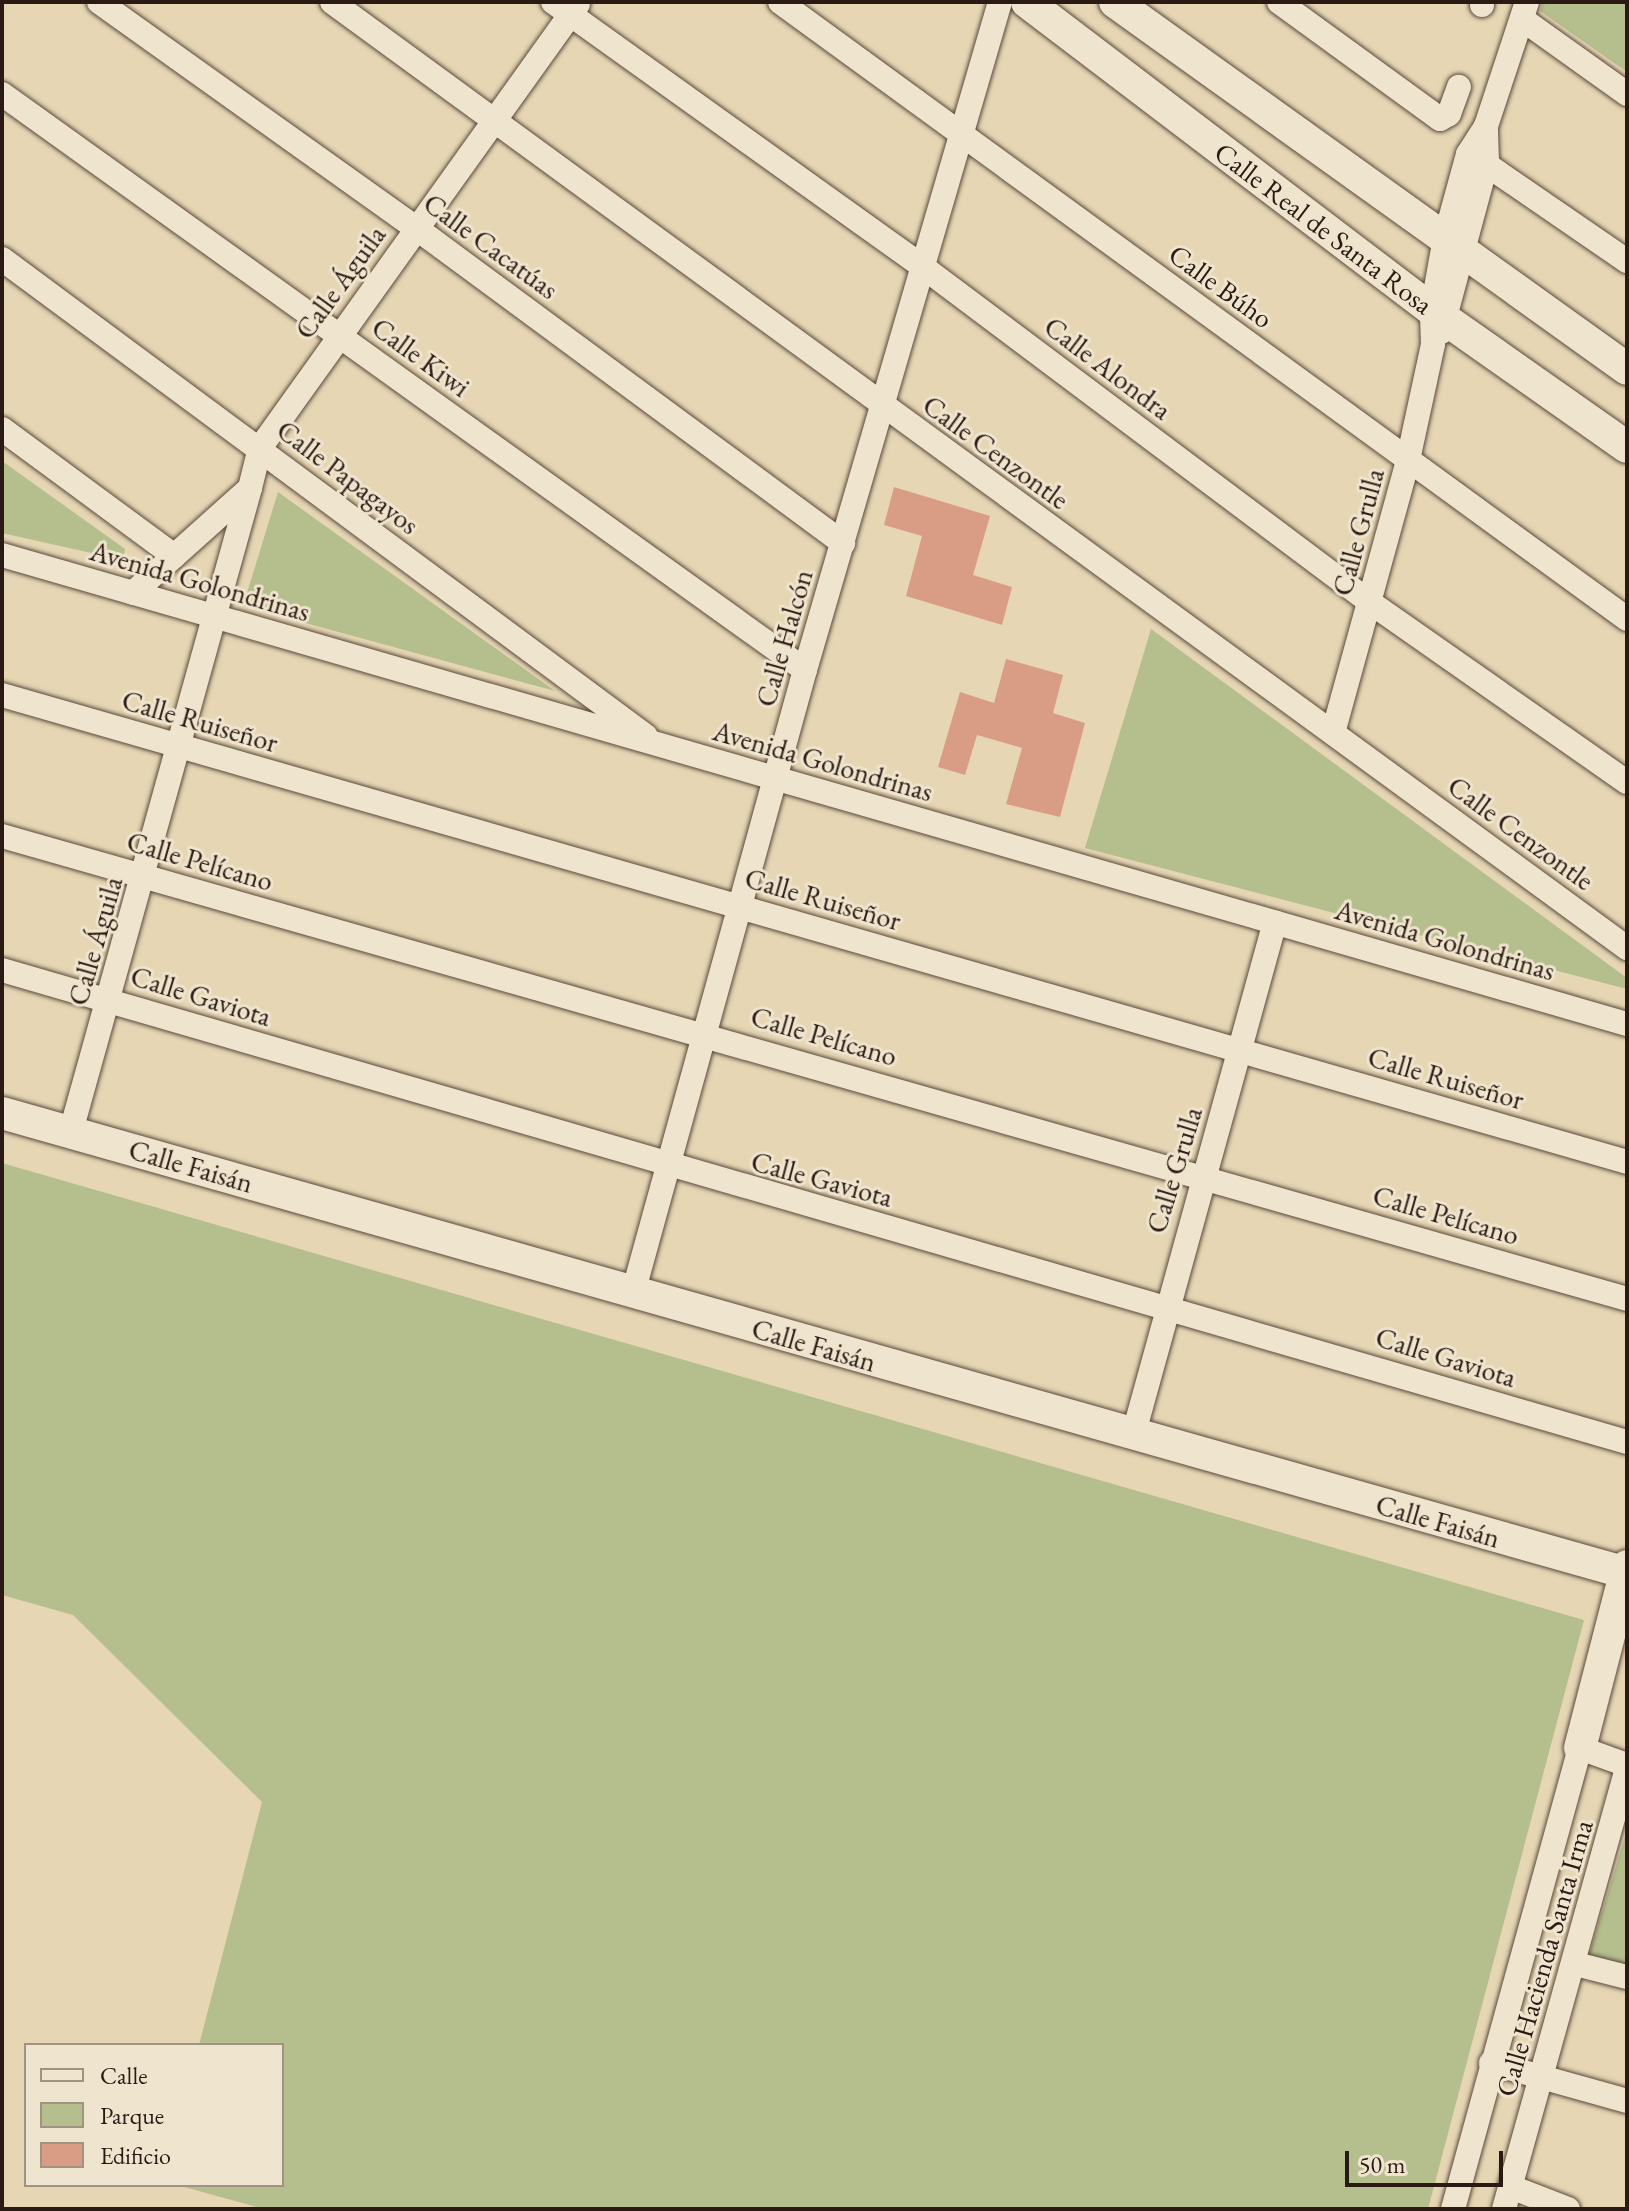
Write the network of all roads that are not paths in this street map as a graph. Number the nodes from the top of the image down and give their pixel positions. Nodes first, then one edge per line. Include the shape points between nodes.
1 (99, 2) edge
2 (332, 2) edge
3 (780, 2) edge
4 (1000, 2) edge
5 (1027, 2) edge
6 (1115, 2) edge
7 (1279, 2) edge
8 (568, 6) edge
9 (1525, 11) edge
10 (1459, 87) dead end
11 (2, 94) edge
12 (1627, 94) edge
13 (495, 122) junction
14 (961, 133) junction
15 (1478, 157) junction
16 (416, 228) junction
17 (1454, 245) junction
18 (2, 259) edge
19 (1627, 261) edge
20 (923, 267) junction
21 (1438, 325) junction
22 (339, 335) junction
23 (1627, 369) edge
24 (883, 407) junction
25 (2, 429) edge
26 (1627, 447) edge
27 (260, 448) junction
28 (1408, 460) junction
29 (250, 488) junction
30 (843, 543) junction
31 (2, 555) edge
32 (174, 556) junction
33 (133, 593) junction
34 (1371, 603) junction
35 (217, 617) junction
36 (1627, 619) edge
37 (805, 670) junction
38 (2, 695) edge
39 (1333, 733) junction
40 (658, 744) junction
41 (180, 746) junction
42 (775, 778) junction
43 (1627, 782) edge
44 (2, 836) edge
45 (145, 877) junction
46 (742, 907) junction
47 (1275, 922) junction
48 (1627, 948) edge
49 (2, 970) edge
50 (110, 1000) junction
51 (1627, 1024) edge
52 (702, 1032) junction
53 (1242, 1049) junction
54 (2, 1113) edge
55 (71, 1131) junction
56 (1627, 1162) edge
57 (665, 1166) junction
58 (1203, 1176) junction
59 (633, 1293) junction
60 (1627, 1299) edge
61 (1165, 1305) junction
62 (1133, 1436) junction
63 (1627, 1442) edge
64 (1626, 1571) edge
65 (1580, 1748) junction
66 (1627, 1767) edge
67 (1576, 1964) junction
68 (1627, 1977) edge
69 (1491, 2063) junction
70 (1542, 2078) junction
71 (1627, 2101) edge
72 (1508, 2198) edge
73 (1453, 2209) edge
74 (1568, 2209) edge

1 - 16 street, Calle Cacatúas
2 - 13 street, Calle Cenzontle
3 - 14 street, Calle Búho
4 - 14 street, Calle Halcón
5 - 21 street, Calle Real de Santa Rosa
6 - 17 street
7 - 10 street via 1440,119 1449,114
8 - 13 street, Calle Águila
8 - 20 street, Calle Alondra
9 - 12 street
9 - 15 street, Calle Grulla
11 - 22 street, Calle Kiwi
13 - 16 street, Calle Águila
13 - 24 street, Calle Cenzontle
14 - 20 street, Calle Halcón
14 - 28 street, Calle Búho
15 - 17 street, Calle Grulla
15 - 19 street
16 - 22 street, Calle Águila
16 - 30 street, Calle Cacatúas
17 - 21 street, Calle Grulla
17 - 23 street
18 - 27 street, Calle Papagayos
20 - 24 street, Calle Halcón
20 - 34 street, Calle Alondra
21 - 26 street, Calle Real de Santa Rosa
21 - 28 street, Calle Grulla
22 - 27 street, Calle Águila
22 - 37 street, Calle Kiwi
24 - 30 street, Calle Halcón
24 - 39 street, Calle Cenzontle
25 - 32 street
27 - 29 street, Calle Águila
27 - 40 street, Calle Papagayos
28 - 34 street, Calle Grulla
28 - 36 street, Calle Búho
29 - 32 street
29 - 35 street, Calle Águila
30 - 37 street, Calle Halcón
31 - 33 street, Avenida Golondrinas
32 - 33 street
33 - 35 street, Avenida Golondrinas
34 - 39 street, Calle Grulla
34 - 43 street, Calle Alondra
35 - 40 street, Avenida Golondrinas
35 - 41 street, Calle Águila
37 - 42 street, Calle Halcón
38 - 41 street, Calle Ruiseñor
39 - 48 street, Calle Cenzontle
40 - 42 street, Avenida Golondrinas
41 - 45 street, Calle Águila
41 - 46 street, Calle Ruiseñor
42 - 46 street, Calle Halcón
42 - 47 street, Avenida Golondrinas
44 - 45 street, Calle Pelícano
45 - 50 street, Calle Águila
45 - 52 street, Calle Pelícano
46 - 52 street, Calle Halcón
46 - 53 street, Calle Ruiseñor
47 - 51 street, Avenida Golondrinas
47 - 53 street, Calle Grulla
49 - 50 street, Calle Gaviota
50 - 55 street, Calle Águila
50 - 57 street, Calle Gaviota
52 - 57 street, Calle Halcón
52 - 58 street, Calle Pelícano
53 - 56 street, Calle Ruiseñor
53 - 58 street, Calle Grulla
54 - 55 street, Calle Faisán
55 - 59 street, Calle Faisán
57 - 59 street, Calle Halcón
57 - 61 street, Calle Gaviota
58 - 60 street, Calle Pelícano
58 - 61 street, Calle Grulla
59 - 62 street, Calle Faisán
61 - 62 street, Calle Grulla
61 - 63 street, Calle Gaviota
62 - 64 street, Calle Faisán
64 - 65 street
65 - 66 street
65 - 69 street
66 - 67 street, Calle Hacienda Santa Irma
67 - 68 street
67 - 70 street, Calle Hacienda Santa Irma
69 - 70 street
69 - 73 street
70 - 71 street
70 - 72 street, Calle Hacienda Santa Irma
72 - 74 street

